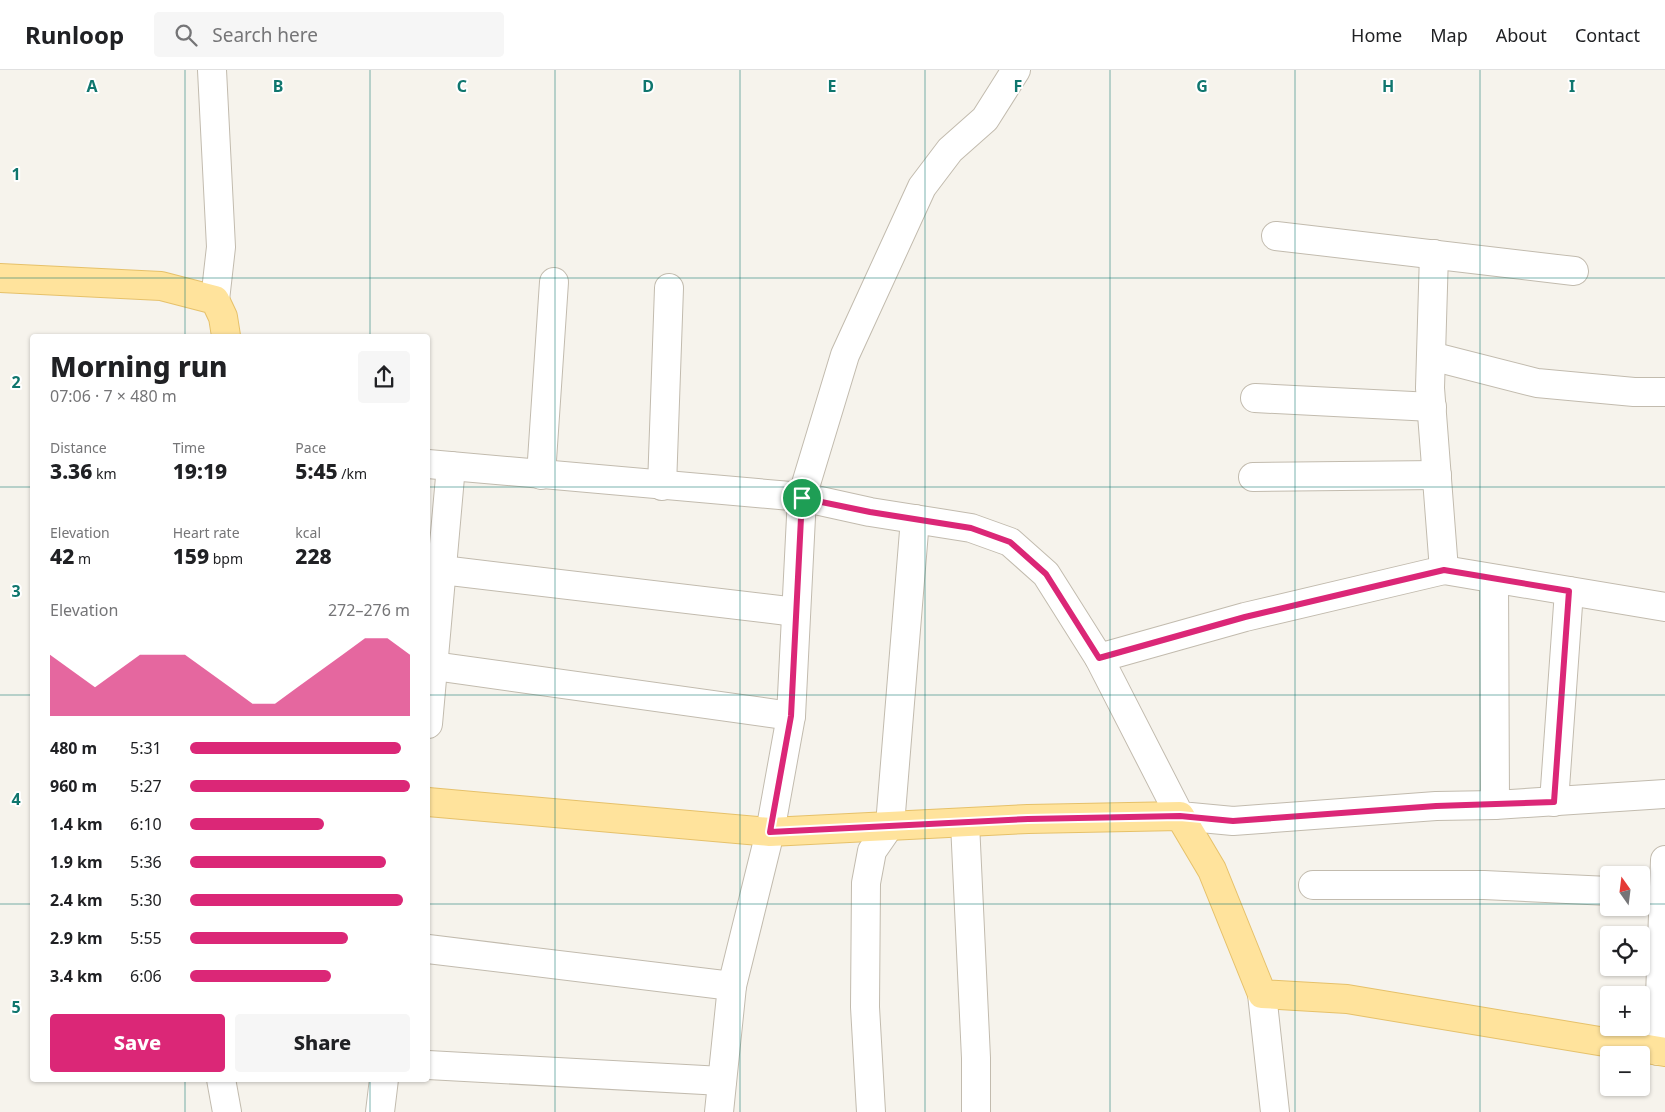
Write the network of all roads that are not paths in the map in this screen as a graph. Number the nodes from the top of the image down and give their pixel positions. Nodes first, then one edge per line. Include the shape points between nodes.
1 (212, 70) edge
2 (1016, 70) edge
3 (1276, 236) dead end
4 (1434, 254) junction
5 (1574, 270) dead end
6 (0, 278) edge
7 (554, 282) dead end
8 (669, 288) dead end
9 (214, 300) junction
10 (226, 334) edge
11 (1432, 356) junction
12 (1665, 392) edge
13 (1255, 398) dead end
14 (1432, 407) junction
15 (439, 465) edge
16 (541, 475) junction
17 (1437, 475) junction
18 (1253, 477) dead end
19 (662, 486) junction
20 (802, 498) junction
21 (915, 519) junction
22 (442, 570) junction
23 (1444, 570) junction
24 (1494, 579) junction
25 (1569, 591) junction
26 (1665, 607) edge
27 (796, 612) junction
28 (1099, 658) junction
29 (434, 666) junction
30 (430, 705) edge
31 (791, 716) junction
32 (1665, 794) edge
33 (430, 802) edge
34 (1554, 802) junction
35 (1495, 805) junction
36 (1180, 816) junction
37 (965, 823) junction
38 (890, 825) junction
39 (770, 832) junction
40 (1665, 860) edge
41 (1313, 885) dead end
42 (1600, 890) edge
43 (1652, 897) edge
44 (430, 949) edge
45 (732, 986) junction
46 (1262, 994) junction
47 (1661, 1052) edge
48 (430, 1065) edge
49 (722, 1081) junction
50 (222, 1082) edge
51 (384, 1082) edge
52 (227, 1112) edge
53 (380, 1112) edge
54 (719, 1112) edge
55 (871, 1112) edge
56 (976, 1112) edge
57 (1275, 1112) edge

1 - 9 street via 221,246
2 - 20 street via 985,119 950,150 922,187 845,355
3 - 4 street
4 - 5 street
4 - 11 street
6 - 9 main road via 161,286
7 - 16 street
8 - 19 street
9 - 10 main road via 223,317
11 - 12 street via 1537,383
11 - 14 street
13 - 14 street
14 - 17 street
15 - 16 street
15 - 22 street
16 - 19 street
17 - 18 street
17 - 23 street
19 - 20 street
20 - 21 street
20 - 27 street
21 - 28 street via 971,528 1010,542 1046,574
21 - 38 street
22 - 27 street
22 - 29 street
23 - 24 street
23 - 28 street via 1245,617
24 - 25 street
24 - 35 street
25 - 26 street
25 - 34 street
27 - 31 street
28 - 36 street
29 - 30 street
29 - 31 street
31 - 39 street
32 - 34 street
33 - 39 main road
34 - 35 street
35 - 36 street via 1436,806 1233,821
36 - 37 main road
36 - 46 main road via 1212,870
37 - 38 main road
37 - 56 street
38 - 39 main road
38 - 55 street via 872,851 866,883 864,1007
39 - 45 street
40 - 43 street
41 - 42 street via 1484,884
43 - 47 street
44 - 45 street
45 - 49 street
46 - 47 main road via 1347,999
46 - 57 street
48 - 49 street
49 - 54 street
50 - 52 street
51 - 53 street

